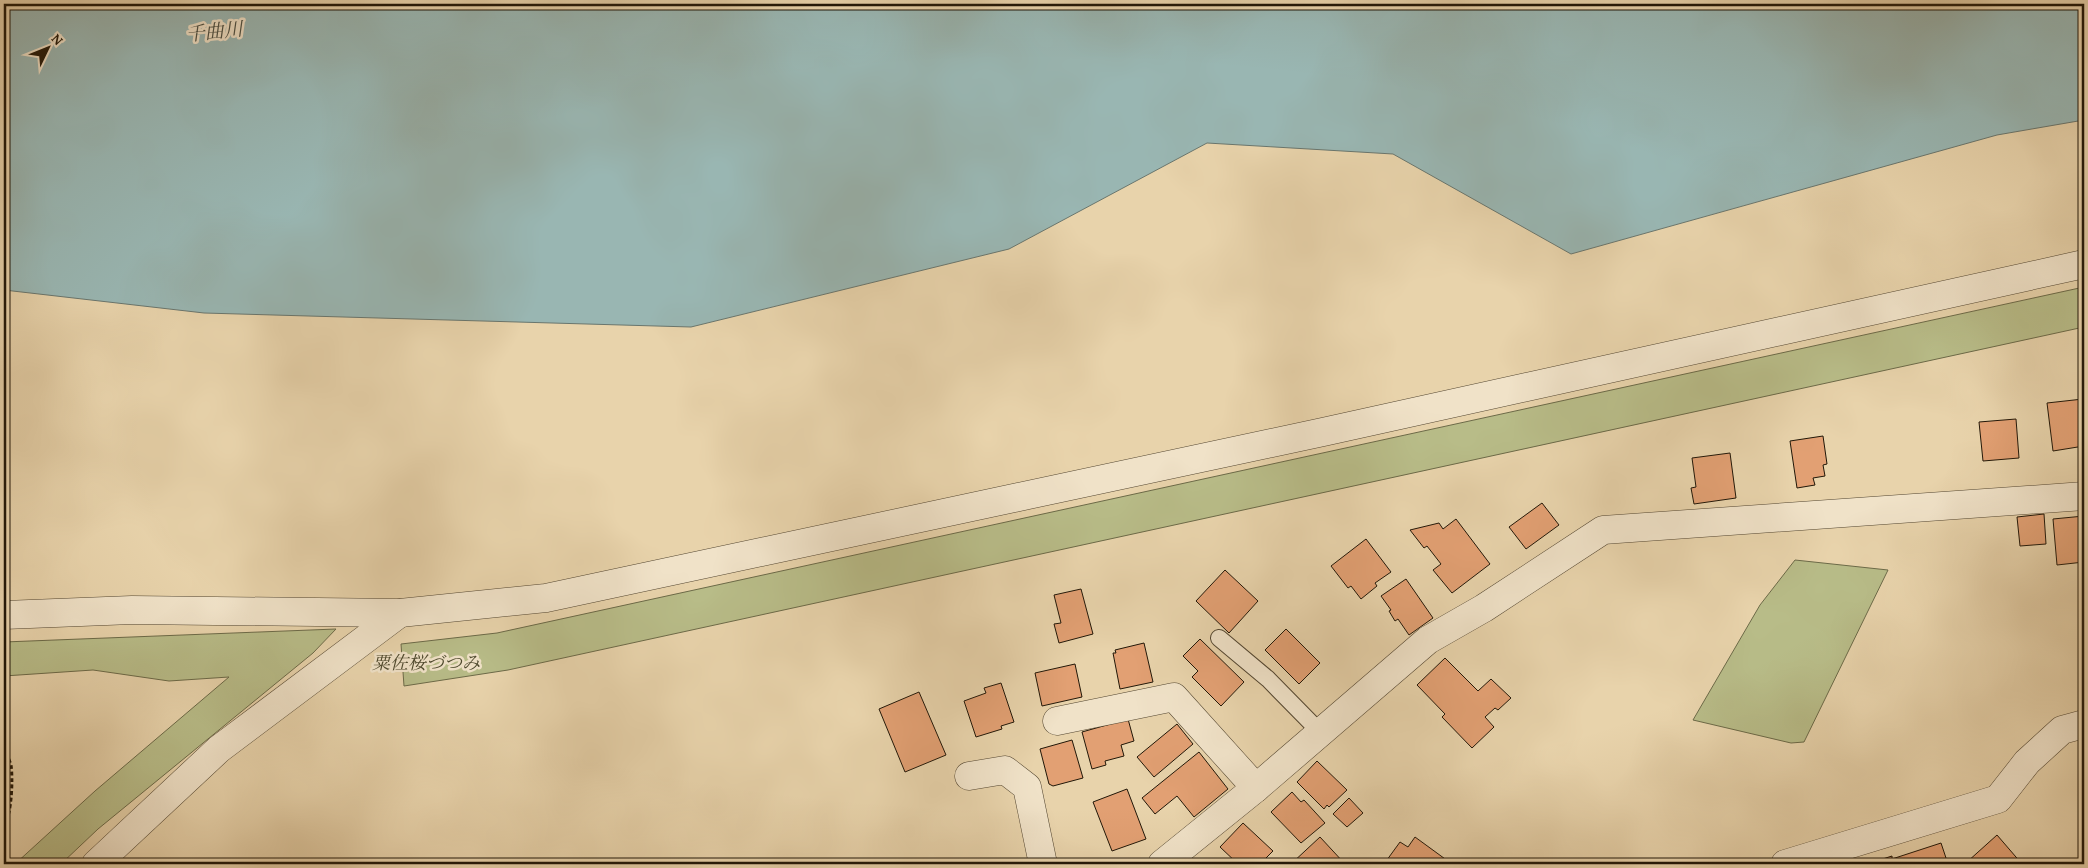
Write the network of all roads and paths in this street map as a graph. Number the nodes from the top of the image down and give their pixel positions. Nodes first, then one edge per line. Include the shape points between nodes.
1 (2084, 264) edge
2 (2084, 496) edge
3 (400, 613) junction
4 (4, 615) edge
5 (1219, 638) dead end
6 (1057, 721) dead end
7 (2084, 724) edge
8 (1320, 732) junction
9 (4, 747) edge
10 (969, 776) dead end
11 (1256, 788) junction
12 (4, 824) edge
13 (1177, 860) edge
14 (96, 864) edge
15 (1043, 864) edge
16 (1785, 864) edge

1 - 3 street via 1323,432 546,598
2 - 8 street via 1603,530 1484,608 1428,640
3 - 4 street via 132,610
3 - 14 street via 219,749
5 - 8 lane via 1268,679
6 - 11 street via 1174,697
7 - 16 street via 2062,730 2027,762 1998,799
8 - 11 street
9 - 12 path via 11,766 10,801
10 - 15 street via 1005,770 1027,787
11 - 13 street

